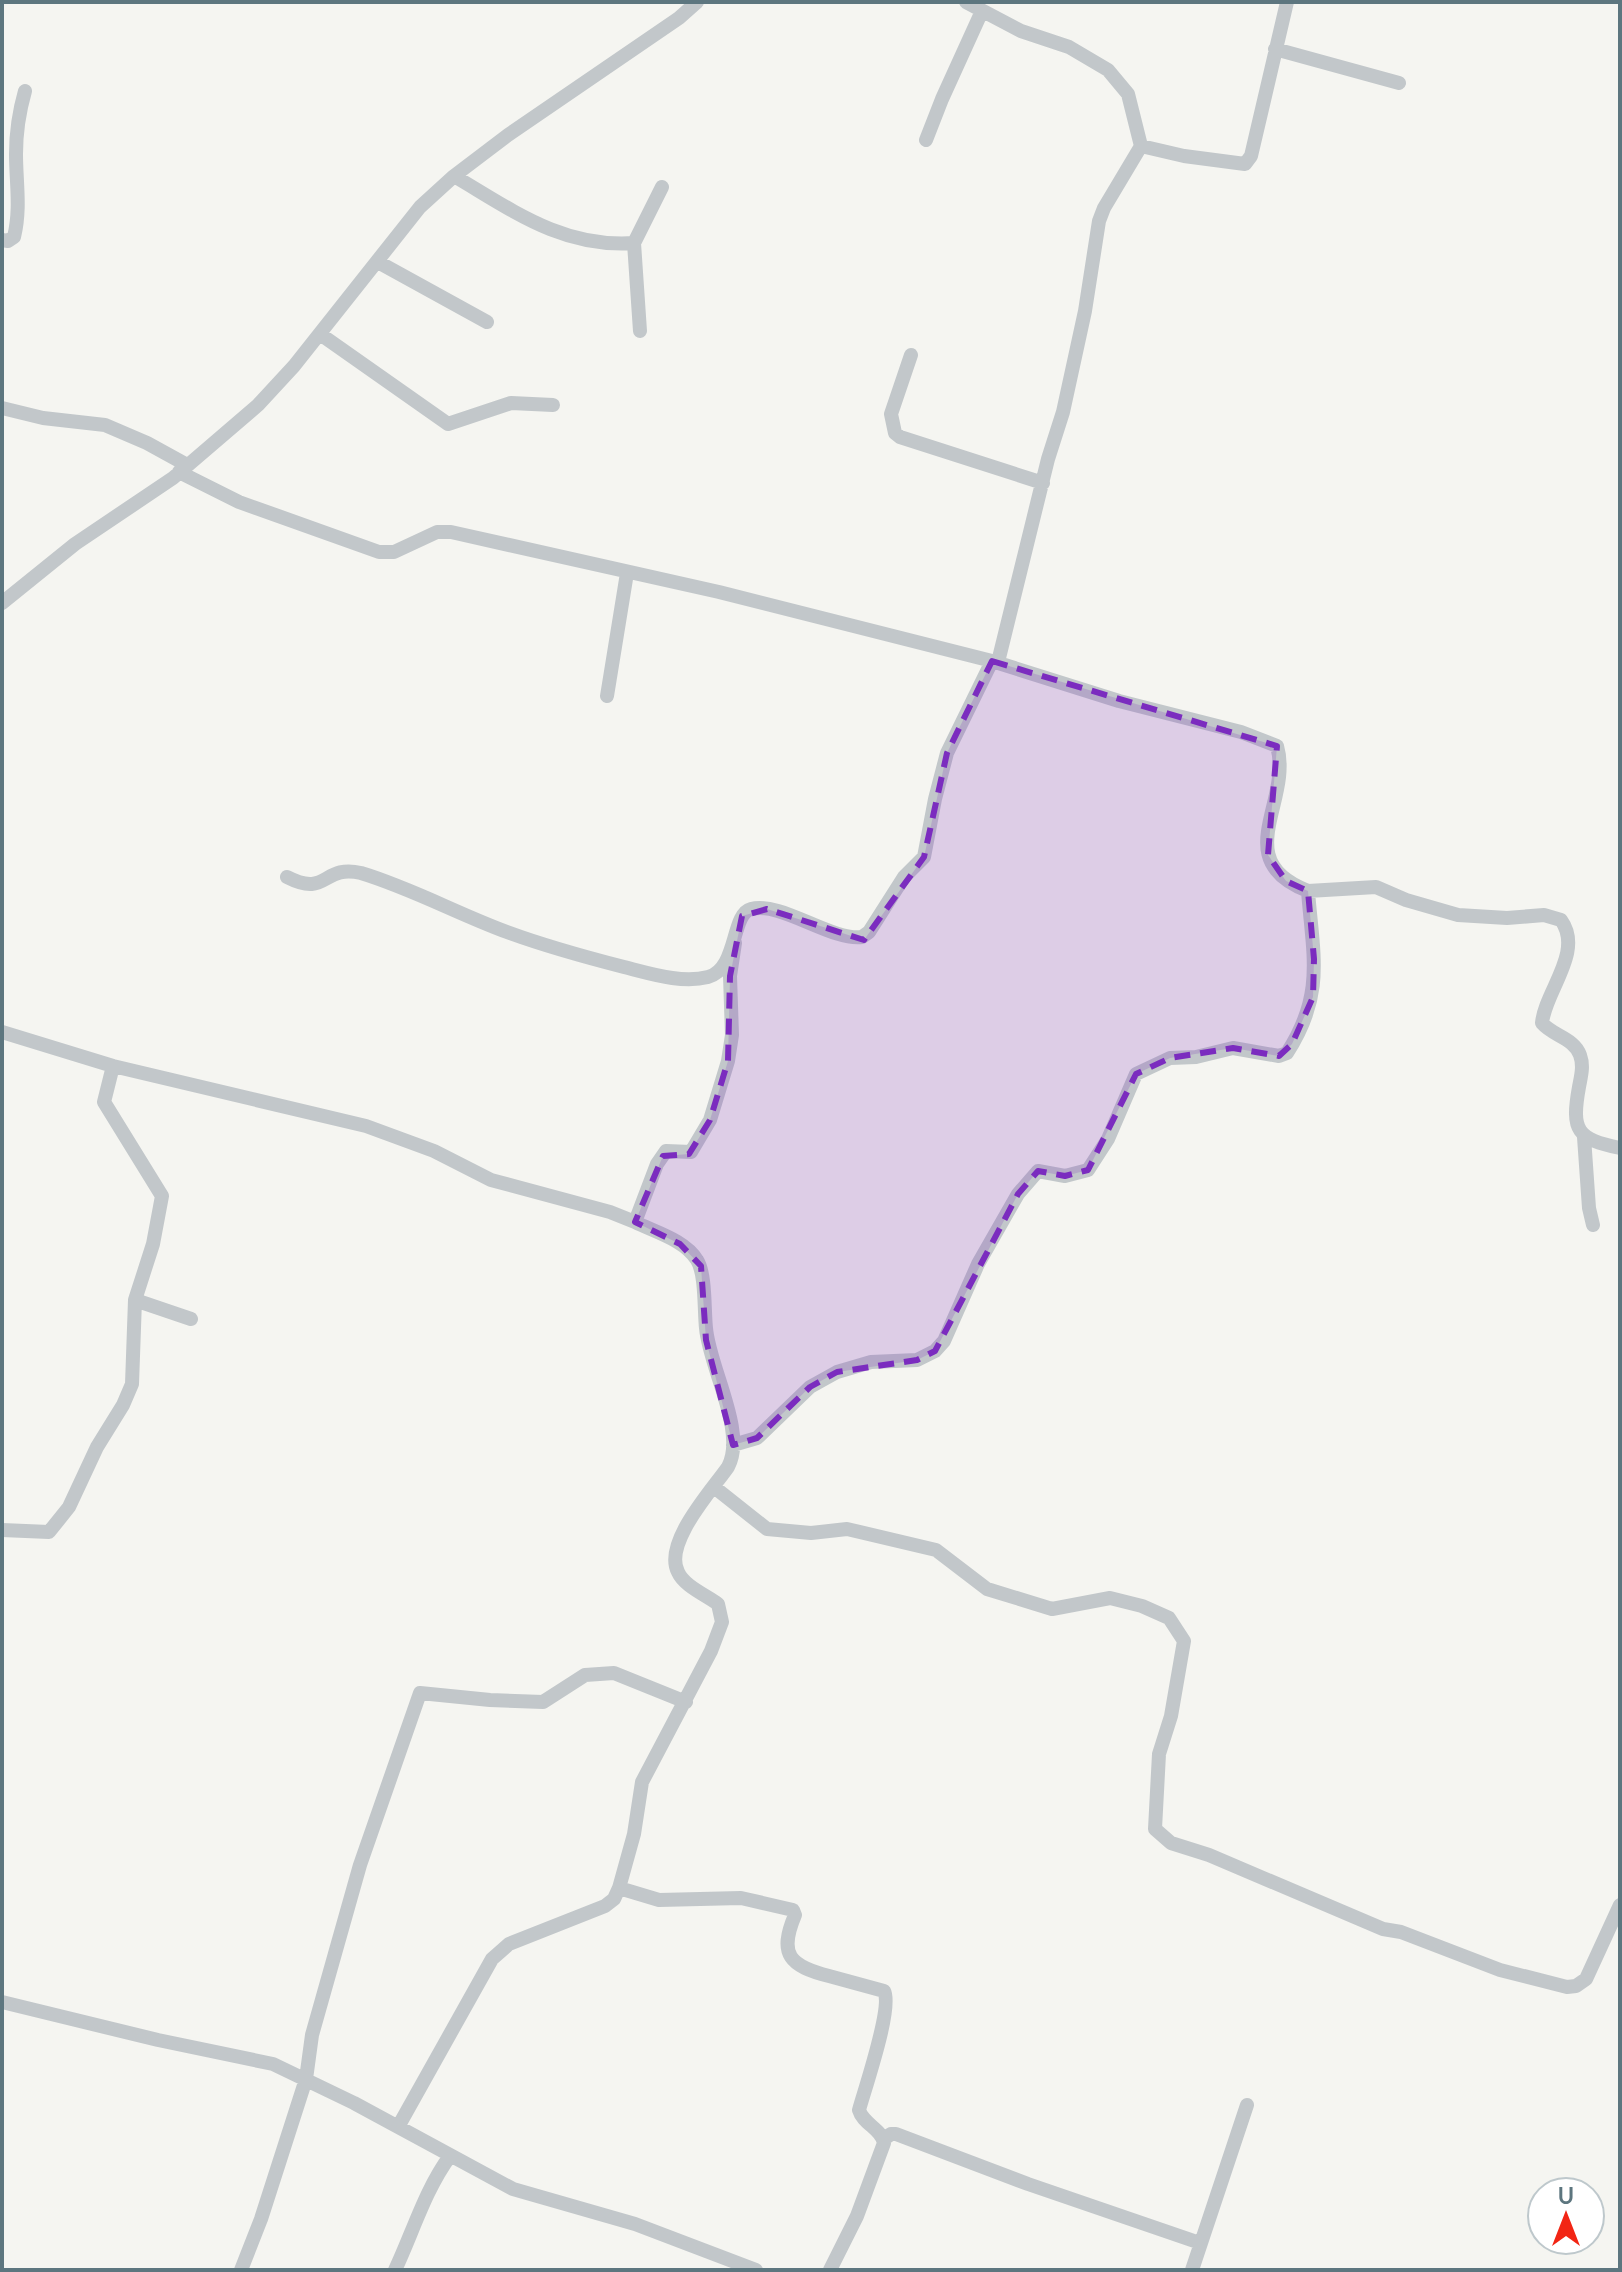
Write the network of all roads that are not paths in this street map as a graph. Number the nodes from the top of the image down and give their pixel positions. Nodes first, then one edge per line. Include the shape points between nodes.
1 (697, 2) edge
2 (966, 2) edge
3 (1287, 2) edge
4 (982, 11) junction
5 (1275, 49) junction
6 (1399, 83) dead end
7 (25, 91) dead end
8 (926, 140) dead end
9 (1141, 146) junction
10 (454, 176) junction
11 (662, 187) dead end
12 (2, 240) edge
13 (634, 243) junction
14 (378, 262) junction
15 (487, 322) dead end
16 (640, 331) dead end
17 (320, 334) junction
18 (911, 355) dead end
19 (553, 405) dead end
20 (2, 408) edge
21 (183, 469) junction
22 (1043, 483) junction
23 (627, 573) junction
24 (2, 603) edge
25 (995, 662) junction
26 (607, 696) dead end
27 (287, 877) dead end
28 (1308, 891) junction
29 (735, 943) junction
30 (2, 1032) edge
31 (113, 1066) junction
32 (1584, 1137) junction
33 (1620, 1148) edge
34 (635, 1222) junction
35 (1593, 1225) dead end
36 (135, 1300) junction
37 (191, 1319) dead end
38 (733, 1445) junction
39 (714, 1487) junction
40 (2, 1530) edge
41 (686, 1702) junction
42 (619, 1888) junction
43 (1620, 1905) edge
44 (2, 2002) edge
45 (306, 2079) junction
46 (1247, 2105) dead end
47 (398, 2127) junction
48 (884, 2139) junction
49 (450, 2156) junction
50 (1200, 2243) junction
51 (241, 2270) edge
52 (395, 2270) edge
53 (756, 2270) edge
54 (830, 2270) edge
55 (1192, 2270) edge

1 - 10 street
2 - 4 street
3 - 5 street
4 - 8 street
4 - 9 street via 1069,47 1115,76 1128,94
5 - 6 street
5 - 9 street via 1245,164
7 - 12 street via 18,119 16,228 14,237
9 - 22 street via 1099,221 1076,354
10 - 13 street via 540,227 574,237
10 - 14 street via 420,207
11 - 13 street
13 - 16 street
14 - 15 street
14 - 17 street
17 - 19 street via 449,425 511,403
17 - 21 street via 273,390
18 - 22 street via 891,414 895,433
20 - 21 street via 105,425 147,443
21 - 23 street via 239,502 367,549 394,552 437,532 451,532
21 - 24 street
22 - 25 street
23 - 25 street
23 - 26 street
25 - 28 street via 1272,742 1279,764 1268,855 1278,874
25 - 29 street via 947,753 924,857 904,877 867,934 856,938 753,908 742,916
27 - 29 street via 315,885 344,870 361,873 509,933 675,978 714,975
28 - 32 street via 1376,887 1446,913 1561,920 1566,957 1542,1023 1582,1058 1577,1111
28 - 38 street via 1313,997 1287,1053 1233,1048 1170,1058 1136,1074 1108,1139 1088,1170 1065,1176 1038,1171 1018,1194 935,1351 917,1360 871,1362 837,1372 810,1387 757,1438
29 - 34 street via 732,1035 719,1096 691,1152 666,1151 657,1164
30 - 31 street
31 - 34 street via 366,1126 491,1180
31 - 36 street via 104,1102 162,1194
32 - 33 street
32 - 35 street
34 - 38 street via 680,1244 701,1266 706,1340
36 - 37 street
36 - 40 street via 132,1384 69,1507 49,1532
38 - 39 street via 731,1461
39 - 41 street via 681,1535 675,1557 681,1577 718,1604 722,1617
39 - 43 street via 767,1529 847,1529 936,1550 987,1589 1052,1609 1110,1598 1169,1618 1184,1641 1159,1754 1155,1829 1171,1843 1383,1929 1567,1987 1586,1979
41 - 42 street via 642,1782
41 - 45 street via 614,1673 585,1675 543,1702 420,1693 360,1865 312,2035
42 - 47 street via 605,1906 499,1951
42 - 48 street via 659,1900 741,1898 793,1910 787,1950 800,1968 884,1991 884,2022 859,2110
44 - 45 street via 246,2056
45 - 47 street
45 - 51 street
46 - 50 street
47 - 49 street
48 - 50 street via 896,2134
48 - 54 street via 864,2199
49 - 52 street via 429,2187
49 - 53 street via 513,2189 635,2224
50 - 55 street

